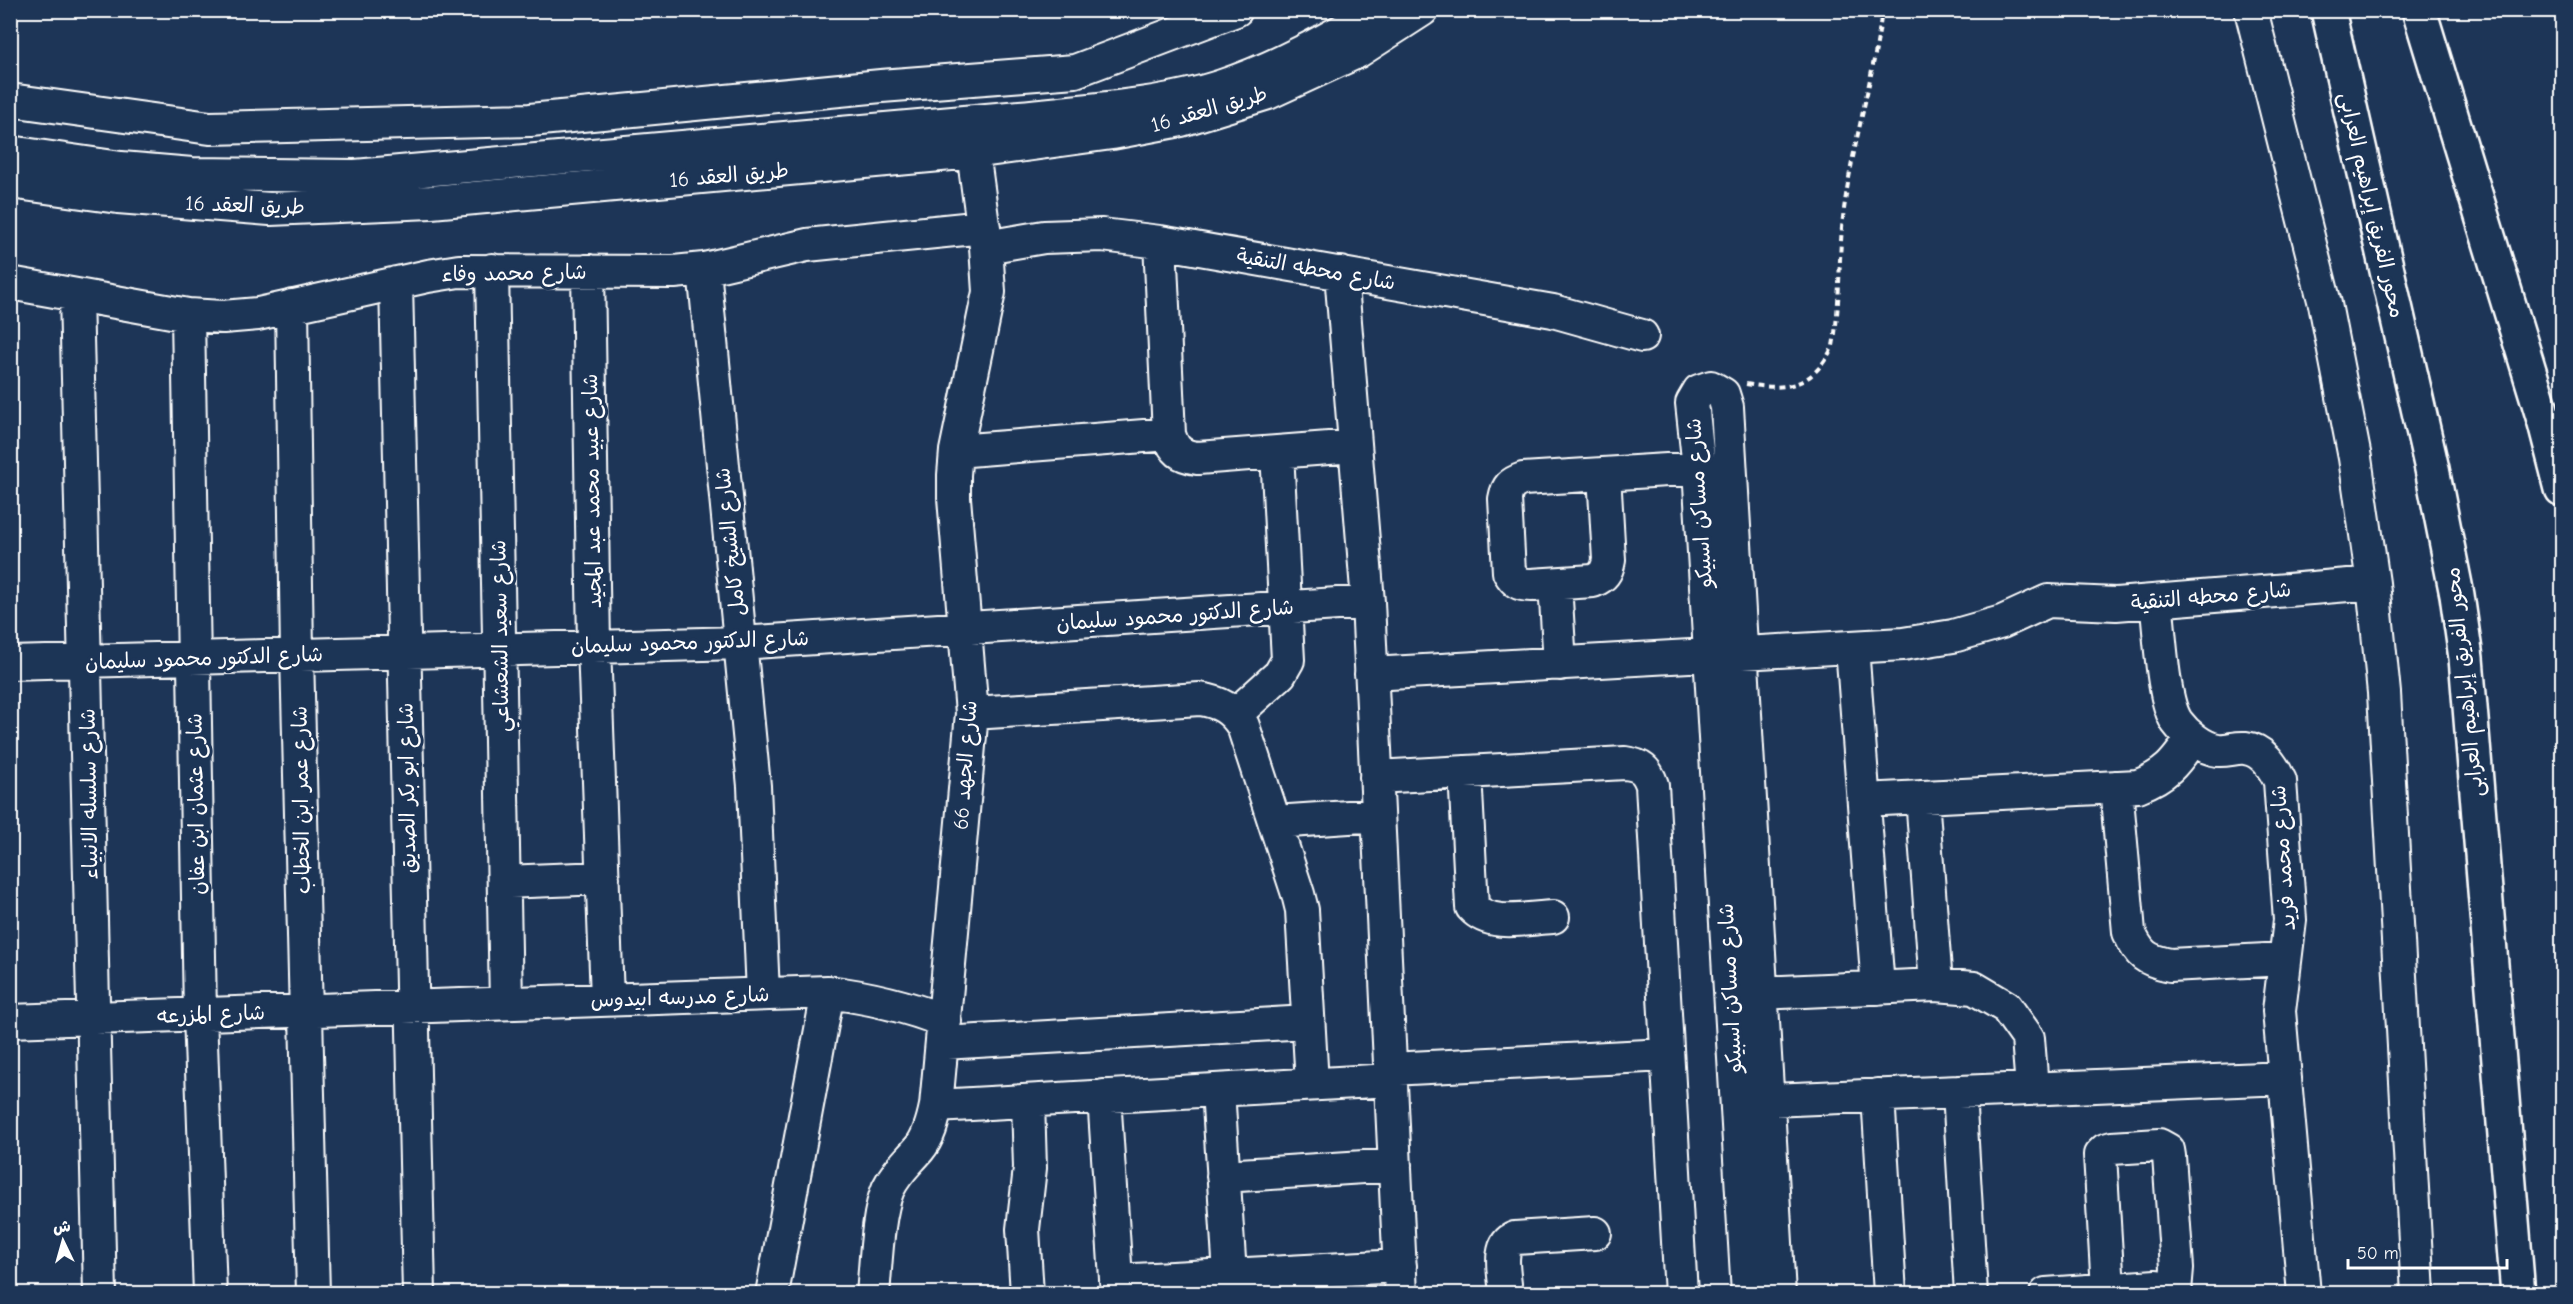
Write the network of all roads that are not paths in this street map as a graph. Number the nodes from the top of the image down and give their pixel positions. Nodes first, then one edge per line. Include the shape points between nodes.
1 (1236, 10) edge
2 (1378, 10) edge
3 (1422, 10) edge
4 (2251, 10) edge
5 (2328, 10) edge
6 (2419, 10) edge
7 (10, 100) edge
8 (10, 152) edge
9 (973, 152) junction
10 (10, 182) edge
11 (985, 237) junction
12 (1160, 242) junction
13 (704, 269) junction
14 (492, 270) junction
15 (588, 271) junction
16 (1341, 273) junction
17 (10, 283) edge
18 (396, 283) junction
19 (76, 295) junction
20 (292, 306) junction
21 (188, 315) junction
22 (1642, 336) dead end
23 (1169, 434) junction
24 (1355, 446) junction
25 (956, 451) junction
26 (1277, 452) junction
27 (1699, 468) junction
28 (1604, 474) junction
29 (2562, 489) edge
30 (2373, 583) junction
31 (1555, 584) junction
32 (2156, 601) junction
33 (1368, 603) junction
34 (1285, 608) junction
35 (965, 628) junction
36 (740, 643) junction
37 (594, 646) junction
38 (1852, 647) junction
39 (500, 649) junction
40 (404, 652) junction
41 (1741, 653) junction
42 (297, 655) junction
43 (1710, 655) junction
44 (193, 658) junction
45 (85, 661) junction
46 (10, 663) edge
47 (1560, 664) junction
48 (1371, 674) junction
49 (972, 713) junction
50 (1235, 715) junction
51 (2192, 739) junction
52 (1464, 772) junction
53 (1376, 777) junction
54 (2116, 787) junction
55 (1922, 797) junction
56 (1864, 800) junction
57 (1378, 815) junction
58 (1275, 822) junction
59 (603, 878) junction
60 (504, 882) junction
61 (1553, 917) dead end
62 (2285, 959) junction
63 (1936, 985) junction
64 (1878, 988) junction
65 (828, 992) junction
66 (1761, 993) junction
67 (763, 994) junction
68 (607, 999) junction
69 (506, 1003) junction
70 (411, 1007) junction
71 (306, 1010) junction
72 (200, 1014) junction
73 (94, 1018) junction
74 (10, 1021) edge
75 (1308, 1022) junction
76 (944, 1032) junction
77 (1667, 1055) junction
78 (1390, 1074) junction
79 (2285, 1078) junction
80 (1312, 1084) junction
81 (2032, 1088) junction
82 (1218, 1090) junction
83 (1959, 1092) junction
84 (1878, 1095) junction
85 (1104, 1096) junction
86 (1767, 1100) junction
87 (1028, 1101) junction
88 (1736, 1101) junction
89 (936, 1106) junction
90 (1395, 1165) junction
91 (1223, 1176) junction
92 (1595, 1233) dead end
93 (2514, 1233) junction
94 (1230, 1275) junction
95 (1400, 1280) edge
96 (1116, 1287) edge
97 (2108, 1289) junction
98 (2176, 1292) edge
99 (100, 1293) edge
100 (210, 1293) edge
101 (313, 1293) edge
102 (419, 1293) edge
103 (772, 1293) edge
104 (873, 1293) edge
105 (1027, 1293) edge
106 (1506, 1293) edge
107 (1681, 1293) edge
108 (1748, 1293) edge
109 (1779, 1293) edge
110 (1890, 1293) edge
111 (1971, 1293) edge
112 (2046, 1293) edge
113 (2304, 1293) edge
114 (2418, 1293) edge
115 (2506, 1293) edge
116 (2518, 1293) edge

1 - 7 street via 1075,71 530,120 210,128
2 - 8 street, طريق العقد 16 via 1276,64 1220,87 1116,107 1020,117 355,176 192,174
3 - 9 street, طريق العقد 16 via 1357,52 1257,97 1170,123
4 - 30 street via 2325,304 2355,458
5 - 93 main road, محور الفريق إبراهيم العرابى via 2457,595 2466,658
6 - 29 main road
9 - 10 street, طريق العقد 16 via 431,202 270,209 118,197
9 - 11 street, شارع الجهد 66
11 - 12 street, شارع محطه التنقية via 1102,235
11 - 13 street, شارع محمد وفاء via 807,244
11 - 25 street, شارع الجهد 66 via 988,292
12 - 16 street, شارع محطه التنقية
12 - 23 street
13 - 15 street, شارع محمد وفاء
13 - 36 street, شارع الشيخ كامل
14 - 15 street, شارع محمد وفاء
14 - 18 street, شارع محمد وفاء via 438,274
14 - 39 street, شارع سعيد الشعشاعي
15 - 37 street, شارع عبيد محمد عبد المجيد
16 - 22 street, شارع محطه التنقية via 1553,311
16 - 24 street
17 - 19 street, شارع محمد وفاء
18 - 20 street, شارع محمد وفاء
18 - 40 street, شارع ابو بكر الصديق
19 - 21 street, شارع محمد وفاء
19 - 45 street, شارع سلسله الانبياء
20 - 21 street, شارع محمد وفاء via 258,314
20 - 42 street, شارع عمر ابن الخطاب
21 - 44 street, شارع عثمان ابن عفان
23 - 25 street
23 - 26 street via 1173,447 1184,456
24 - 26 street
24 - 33 street
25 - 35 street, شارع الجهد 66 via 954,498
26 - 34 street
27 - 28 street
27 - 41 street, شارع مساكن اسبيكو via 1692,403 1699,391 1711,387 1726,400
27 - 43 street, شارع مساكن اسبيكو
28 - 31 street via 1607,570 1602,578 1593,581
28 - 31 street via 1523,479 1507,489 1509,572 1521,585
30 - 32 street, شارع محطه التنقية
30 - 114 street via 2383,682
31 - 47 street
32 - 38 street, شارع محطه التنقية via 2048,601 2002,622 1953,636
32 - 51 street via 2169,698 2176,721
33 - 34 street, شارع الدكتور محمود سليمان
33 - 48 street
34 - 35 street, شارع الدكتور محمود سليمان
34 - 50 street via 1286,668
35 - 36 street, شارع الدكتور محمود سليمان
35 - 49 street, شارع الجهد 66
36 - 37 street, شارع الدكتور محمود سليمان
36 - 67 street, شارع الشيخ كامل via 754,786
37 - 39 street, شارع الدكتور محمود سليمان
37 - 59 street, شارع عبيد محمد عبد المجيد
38 - 41 street
38 - 56 street
39 - 40 street, شارع الدكتور محمود سليمان
39 - 60 street, شارع سعيد الشعشاعي
40 - 42 street, شارع الدكتور محمود سليمان
40 - 70 street, شارع ابو بكر الصديق
41 - 43 street
41 - 66 street, شارع مساكن اسبيكو
42 - 44 street, شارع الدكتور محمود سليمان
42 - 71 street, شارع عمر ابن الخطاب
43 - 47 street
43 - 88 street, شارع مساكن اسبيكو
44 - 45 street, شارع الدكتور محمود سليمان
44 - 72 street, شارع عثمان ابن عفان
45 - 46 street, شارع الدكتور محمود سليمان
45 - 73 street, شارع سلسله الانبياء
47 - 48 street
48 - 53 street
49 - 50 street via 1200,699 1226,706
49 - 76 street, شارع الجهد 66
50 - 58 street via 1243,726
51 - 54 street via 2171,768 2156,779 2138,786
51 - 62 street, شارع محمد فريد via 2216,750 2247,748 2262,755 2280,781 2290,920
52 - 53 street
52 - 61 street via 1472,907 1480,916 1493,920
52 - 77 street via 1625,763 1638,764 1648,773 1652,785
53 - 57 street
54 - 55 street
54 - 62 street via 2129,932 2136,949 2151,961 2170,965
55 - 56 street
55 - 63 street
56 - 64 street
57 - 58 street
57 - 78 street
58 - 75 street via 1302,910
59 - 60 street
59 - 68 street, شارع عبيد محمد عبد المجيد
60 - 69 street, شارع سعيد الشعشاعي
62 - 79 street, شارع محمد فريد via 2279,1011
63 - 64 street
63 - 81 street via 1974,988 2006,1007 2028,1038
64 - 66 street
65 - 67 street, شارع مدرسه ابيدوس
65 - 76 street, شارع مدرسه ابيدوس via 906,1006
65 - 103 street
66 - 86 street, شارع مساكن اسبيكو
67 - 68 street, شارع مدرسه ابيدوس
68 - 69 street, شارع مدرسه ابيدوس
69 - 70 street, شارع مدرسه ابيدوس
70 - 71 street, شارع المزرعه
70 - 102 street, شارع ابو بكر الصديق
71 - 72 street, شارع المزرعه
71 - 101 street, شارع عمر ابن الخطاب
72 - 73 street, شارع المزرعه
72 - 100 street, شارع عثمان ابن عفان
73 - 74 street, شارع المزرعه
73 - 99 street, شارع سلسله الانبياء
75 - 76 street
75 - 80 street
76 - 89 street, شارع الجهد 66
77 - 78 street
77 - 107 street
78 - 80 street
78 - 90 street
79 - 81 street
79 - 113 street, شارع محمد فريد
80 - 82 street
81 - 83 street
82 - 85 street
82 - 91 street
83 - 84 street
83 - 111 street
84 - 86 street
84 - 110 street
85 - 87 street
85 - 96 street
86 - 88 street
86 - 109 street, شارع مساكن اسبيكو
87 - 89 street
87 - 105 street via 1030,1168 1023,1229
88 - 108 street, شارع مساكن اسبيكو
89 - 104 street, شارع الجهد 66 via 921,1148 895,1176 887,1191
90 - 91 street
90 - 95 street
91 - 94 street
92 - 106 street via 1509,1240 1503,1253
93 - 115 main road
93 - 116 main road, محور الفريق إبراهيم العرابى
94 - 95 street
94 - 96 street
97 - 98 street via 2156,1286
97 - 98 street via 2100,1155 2105,1149 2158,1145 2168,1150 2169,1156
97 - 112 street

